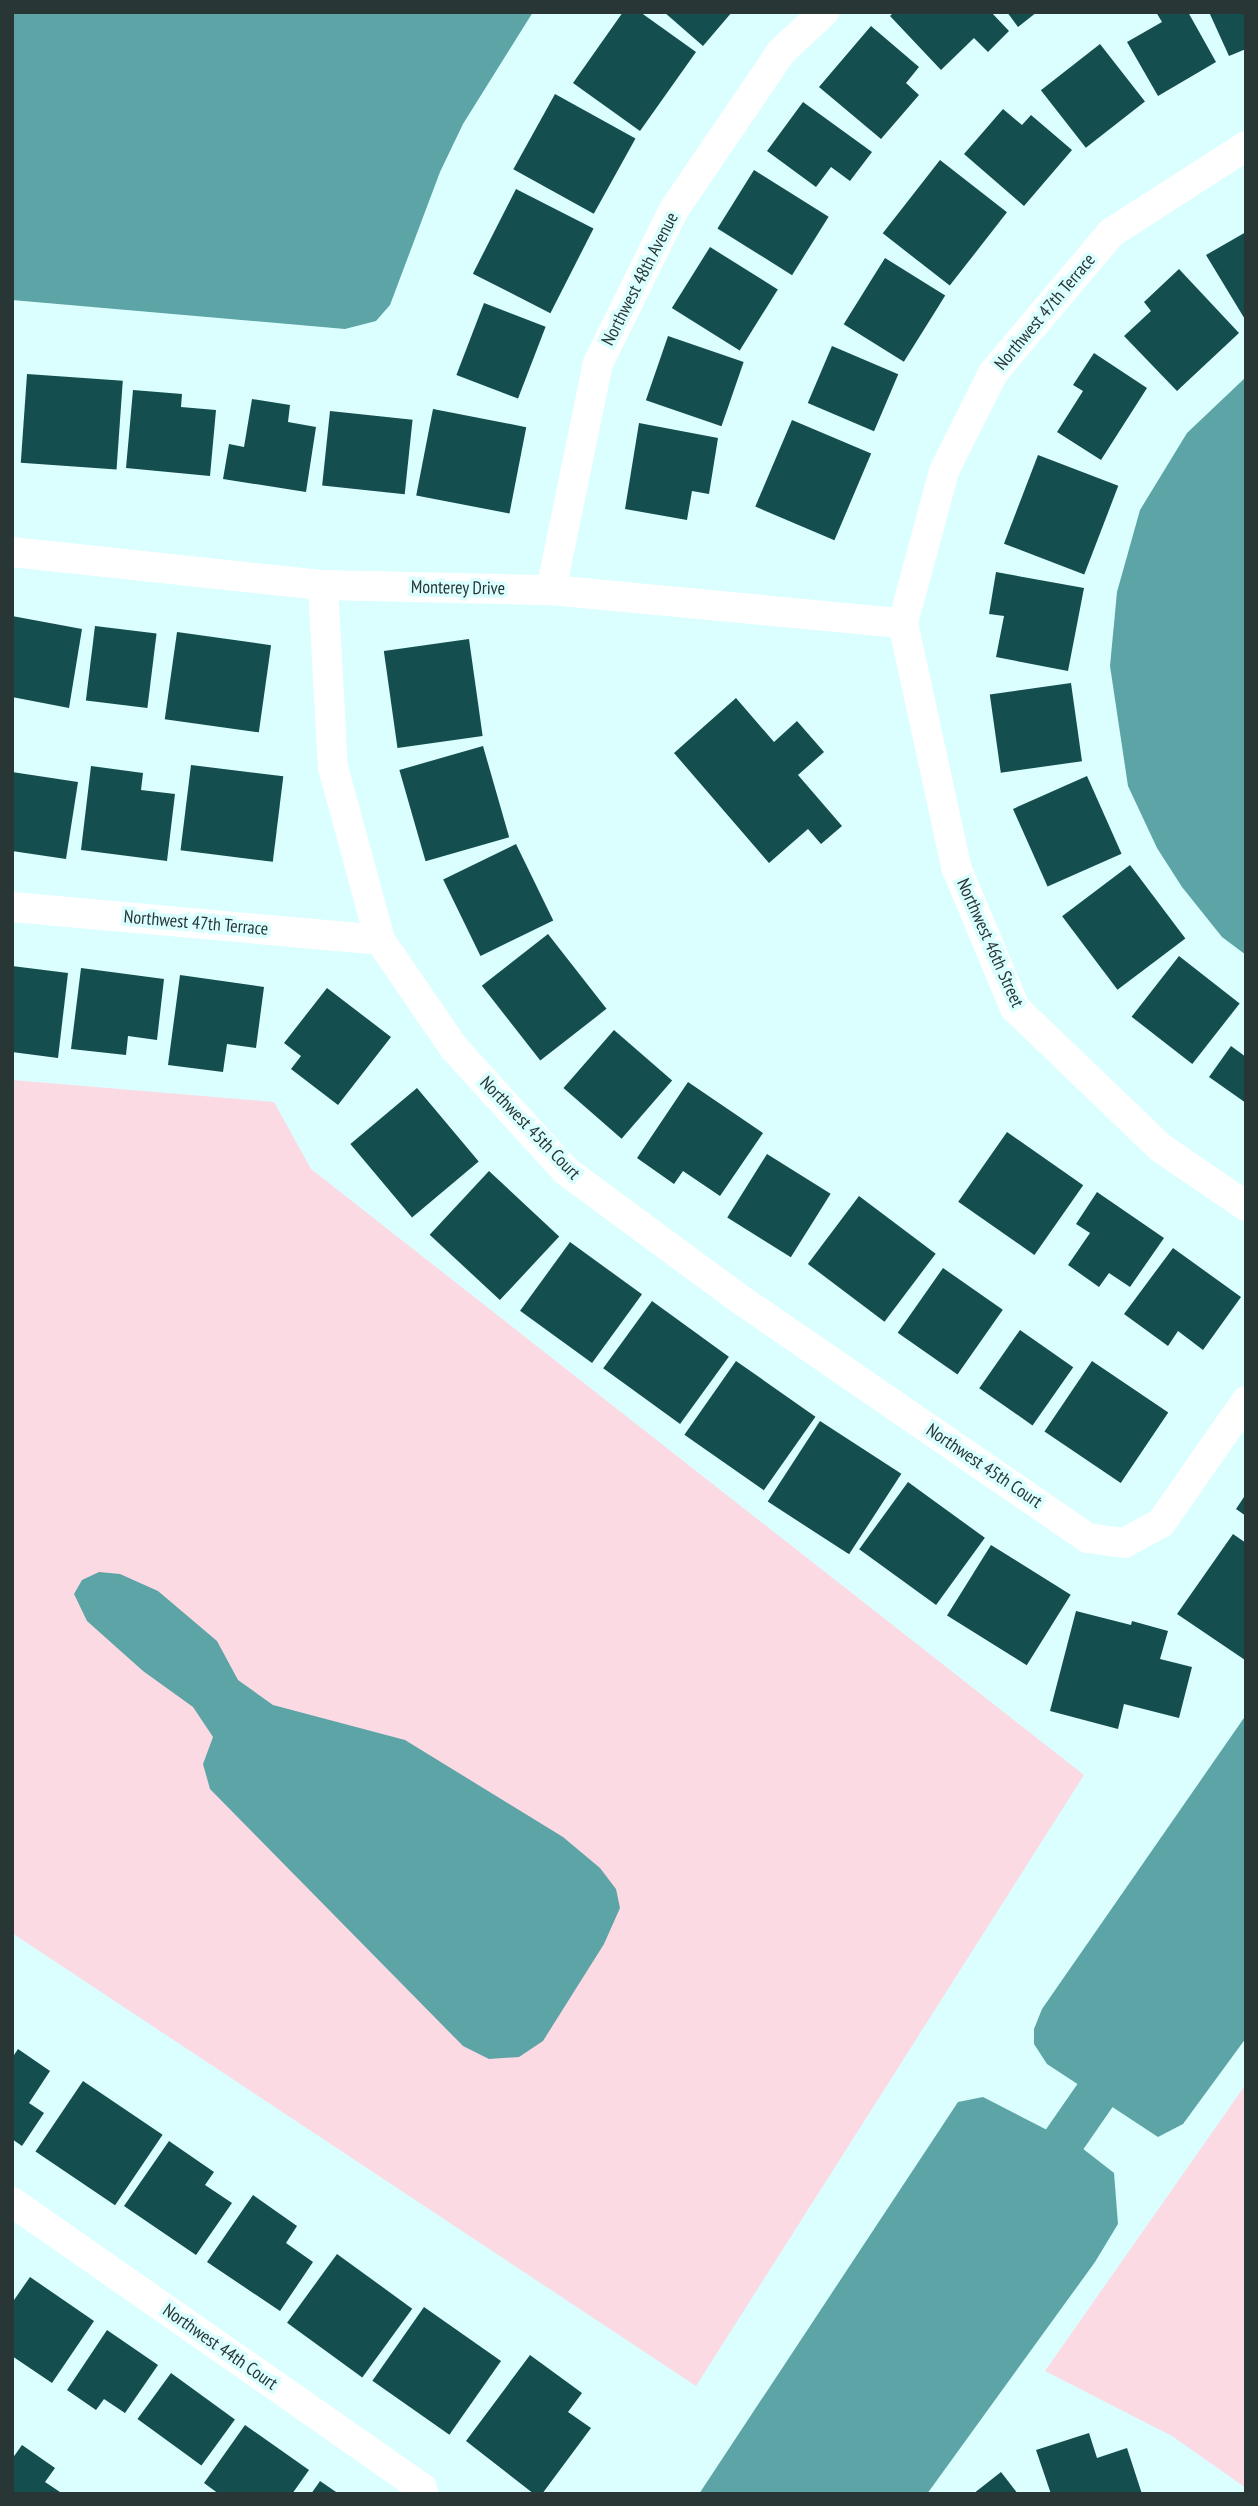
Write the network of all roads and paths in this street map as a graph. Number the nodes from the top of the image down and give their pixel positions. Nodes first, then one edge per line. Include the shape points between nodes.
1 (824, 12) edge
2 (1246, 146) edge
3 (12, 552) edge
4 (323, 585) junction
5 (551, 590) junction
6 (903, 623) junction
7 (12, 907) edge
8 (380, 940) junction
9 (1246, 1206) edge
10 (1246, 1401) edge
11 (12, 2202) edge
12 (424, 2494) edge

1 - 5 street, Northwest 48th Avenue via 781,52 673,211 598,363
2 - 6 street, Northwest 47th Terrace via 1111,233 993,373 944,471
3 - 4 street, Monterey Drive
4 - 5 street, Monterey Drive
4 - 8 street, Northwest 45th Court via 333,767
5 - 6 street, Monterey Drive
6 - 9 street, Northwest 46th Street via 956,867 1016,1008 1161,1148
7 - 8 street, Northwest 47th Terrace
8 - 10 street, Northwest 45th Court via 454,1048 566,1171 734,1295 1088,1538 1124,1543 1161,1523
11 - 12 street, Northwest 44th Court via 422,2488

